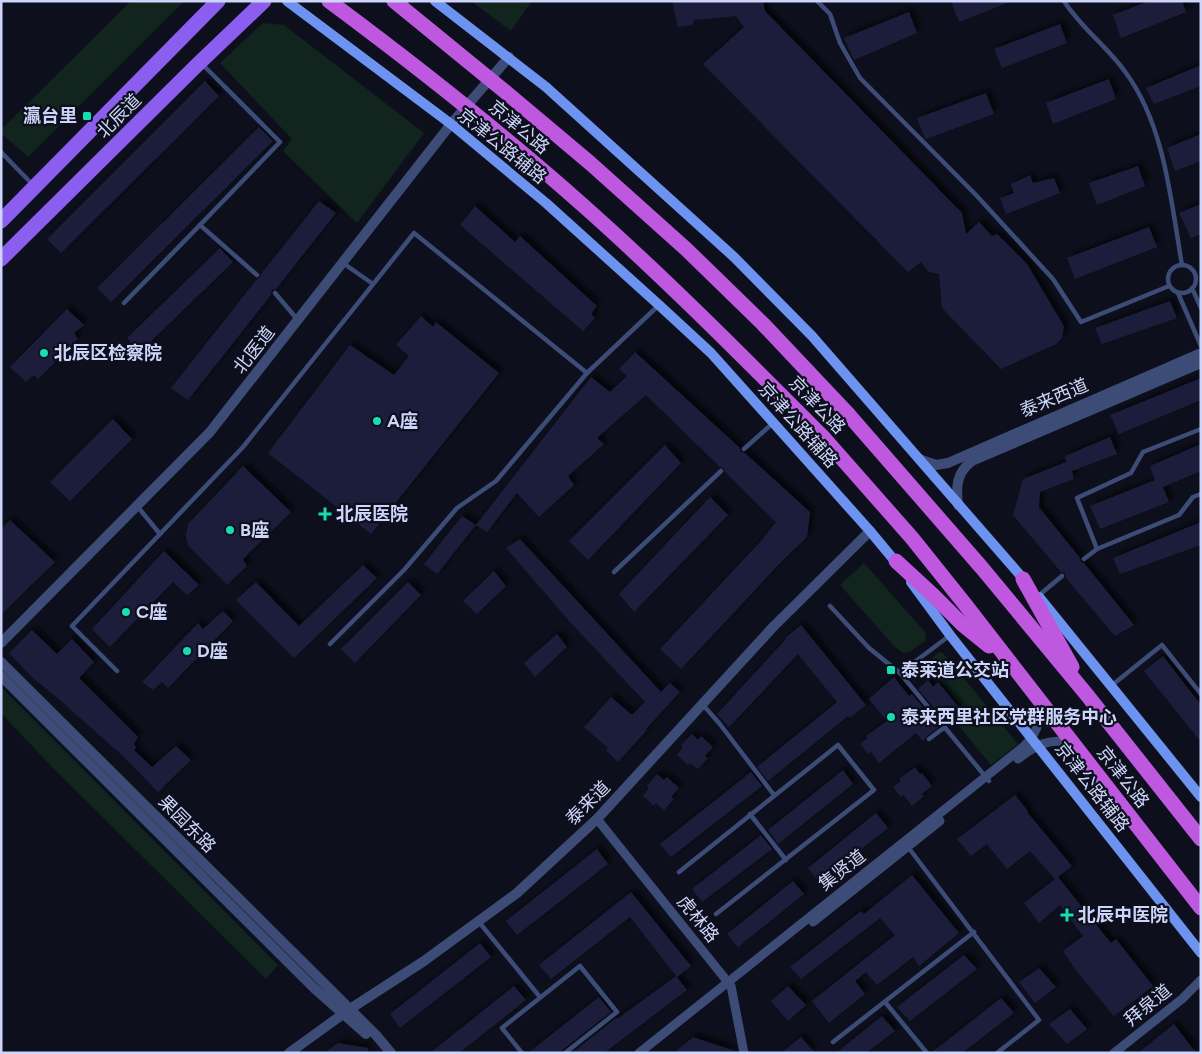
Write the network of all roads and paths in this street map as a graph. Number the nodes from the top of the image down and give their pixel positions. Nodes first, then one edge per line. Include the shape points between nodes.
1 (218, 1) edge
2 (264, 1) edge
3 (287, 1) edge
4 (330, 1) edge
5 (394, 1) edge
6 (435, 1) edge
7 (817, 1) edge
8 (1064, 1) edge
9 (509, 57) junction
10 (200, 62) junction
11 (451, 124) junction
12 (1, 152) edge
13 (36, 188) junction
14 (1, 221) edge
15 (200, 224) junction
16 (1, 259) edge
17 (343, 263) junction
18 (1182, 265) junction
19 (257, 275) dead end
20 (373, 284) junction
21 (1169, 286) junction
22 (1192, 288) junction
23 (275, 293) dead end
24 (1178, 293) junction
25 (124, 303) dead end
26 (659, 304) junction
27 (1201, 308) edge
28 (298, 320) junction
29 (1201, 346) edge
30 (1201, 353) edge
31 (1201, 363) edge
32 (587, 373) junction
33 (774, 422) junction
34 (1201, 429) edge
35 (744, 449) dead end
36 (919, 459) junction
37 (721, 471) dead end
38 (1201, 494) edge
39 (958, 505) junction
40 (136, 506) junction
41 (870, 531) junction
42 (160, 534) junction
43 (1097, 549) junction
44 (1084, 559) dead end
45 (896, 561) junction
46 (614, 572) dead end
47 (1062, 576) dead end
48 (1023, 579) junction
49 (1038, 596) junction
50 (830, 606) dead end
51 (950, 635) junction
52 (1, 643) edge
53 (330, 644) dead end
54 (1, 662) edge
55 (1010, 663) junction
56 (118, 671) dead end
57 (900, 673) junction
58 (1, 676) edge
59 (1110, 686) junction
60 (1201, 694) edge
61 (1087, 695) junction
62 (1038, 698) junction
63 (702, 704) junction
64 (945, 727) junction
65 (928, 740) dead end
66 (1035, 741) junction
67 (1076, 746) junction
68 (987, 779) junction
69 (774, 795) junction
70 (1201, 797) edge
71 (750, 814) junction
72 (597, 819) junction
73 (1201, 839) edge
74 (906, 844) junction
75 (786, 860) junction
76 (679, 872) dead end
77 (1201, 908) edge
78 (716, 914) dead end
79 (479, 921) junction
80 (974, 932) junction
81 (1201, 953) edge
82 (1201, 980) edge
83 (729, 984) junction
84 (540, 997) junction
85 (885, 1002) junction
86 (347, 1012) junction
87 (833, 1042) dead end
88 (289, 1053) edge
89 (384, 1053) edge
90 (391, 1053) edge
91 (522, 1053) edge
92 (565, 1053) edge
93 (639, 1053) edge
94 (648, 1053) edge
95 (744, 1053) edge
96 (927, 1053) edge
97 (997, 1053) edge
98 (1114, 1053) edge

1 - 13 main road, 北辰道
2 - 10 main road, 北辰道
3 - 11 main road, 京津公路辅路
4 - 55 highway, 京津公路, bridge via 429,77 586,208 697,311 823,437 912,538
5 - 61 highway, 京津公路, bridge via 560,138 686,249 762,324 848,414
6 - 9 main road
7 - 21 lane via 830,14 840,43 860,78 976,195 1053,279 1081,322
8 - 18 lane via 1125,72 1142,98 1160,149
9 - 11 street, 北医道
9 - 36 main road via 734,257 812,336
10 - 15 lane via 280,142
10 - 16 main road, 北辰道
11 - 17 street, 北医道
11 - 26 main road, 京津公路辅路
12 - 13 lane
13 - 14 main road, 北辰道
15 - 19 lane
15 - 25 lane
17 - 20 lane
17 - 28 street, 北医道
18 - 21 lane via 1169,272
18 - 22 lane via 1194,271
20 - 32 lane via 414,233
20 - 42 lane via 243,447
21 - 24 lane
22 - 24 lane
22 - 27 lane
23 - 28 lane
24 - 29 lane
26 - 32 lane
26 - 33 main road, 京津公路辅路 via 711,353
28 - 40 street, 北医道 via 210,432
30 - 36 street, 泰来西道 via 948,462 936,465
31 - 39 street, 泰来西道 via 972,461 958,478
32 - 53 lane via 496,481 457,508 404,570
33 - 35 lane
33 - 41 main road, 京津公路辅路
34 - 43 lane via 1143,452 1131,473 1077,498
36 - 39 main road
37 - 46 lane
38 - 43 lane via 1193,497 1179,515
39 - 48 main road
40 - 42 lane
40 - 52 street, 北医道
41 - 45 main road, 京津公路辅路
41 - 63 street, 泰来道 via 773,627
42 - 56 lane via 72,626
43 - 44 lane
45 - 51 main road, 京津公路辅路
45 - 55 highway via 963,625
47 - 49 lane
48 - 49 main road
48 - 61 highway
49 - 59 main road
50 - 57 lane via 869,648
51 - 57 lane
51 - 66 main road, 京津公路辅路
54 - 86 street, 果园东路
55 - 62 highway, 京津公路
57 - 64 lane
58 - 86 street, 果园东路 via 322,996
59 - 60 lane via 1162,645
59 - 70 main road
61 - 73 highway, 京津公路
62 - 66 street, 集贤道 via 1040,715
62 - 67 highway, 京津公路
63 - 69 lane
63 - 72 street, 泰来道
64 - 65 lane
64 - 68 lane
66 - 67 street via 1059,741
66 - 68 street, 集贤道 via 1023,747
66 - 81 main road, 京津公路辅路
67 - 77 highway, 京津公路
68 - 74 street, 集贤道
69 - 71 lane
69 - 75 lane via 838,745 874,790
71 - 75 lane
71 - 76 lane
72 - 79 street, 泰来道 via 517,893
72 - 83 street, 虎林路
74 - 80 lane
74 - 83 street, 集贤道
75 - 78 lane
79 - 84 lane
79 - 86 street, 泰来道
80 - 85 lane
80 - 97 lane via 1039,1020
82 - 98 street, 拜泉道
83 - 93 street, 集贤道
83 - 94 street, 集贤道
83 - 95 street, 虎林路
84 - 91 lane via 502,1028
84 - 92 lane via 580,966 617,1012
85 - 87 lane
85 - 96 lane
86 - 88 street, 泰来道
86 - 89 street
86 - 90 street via 376,1035

